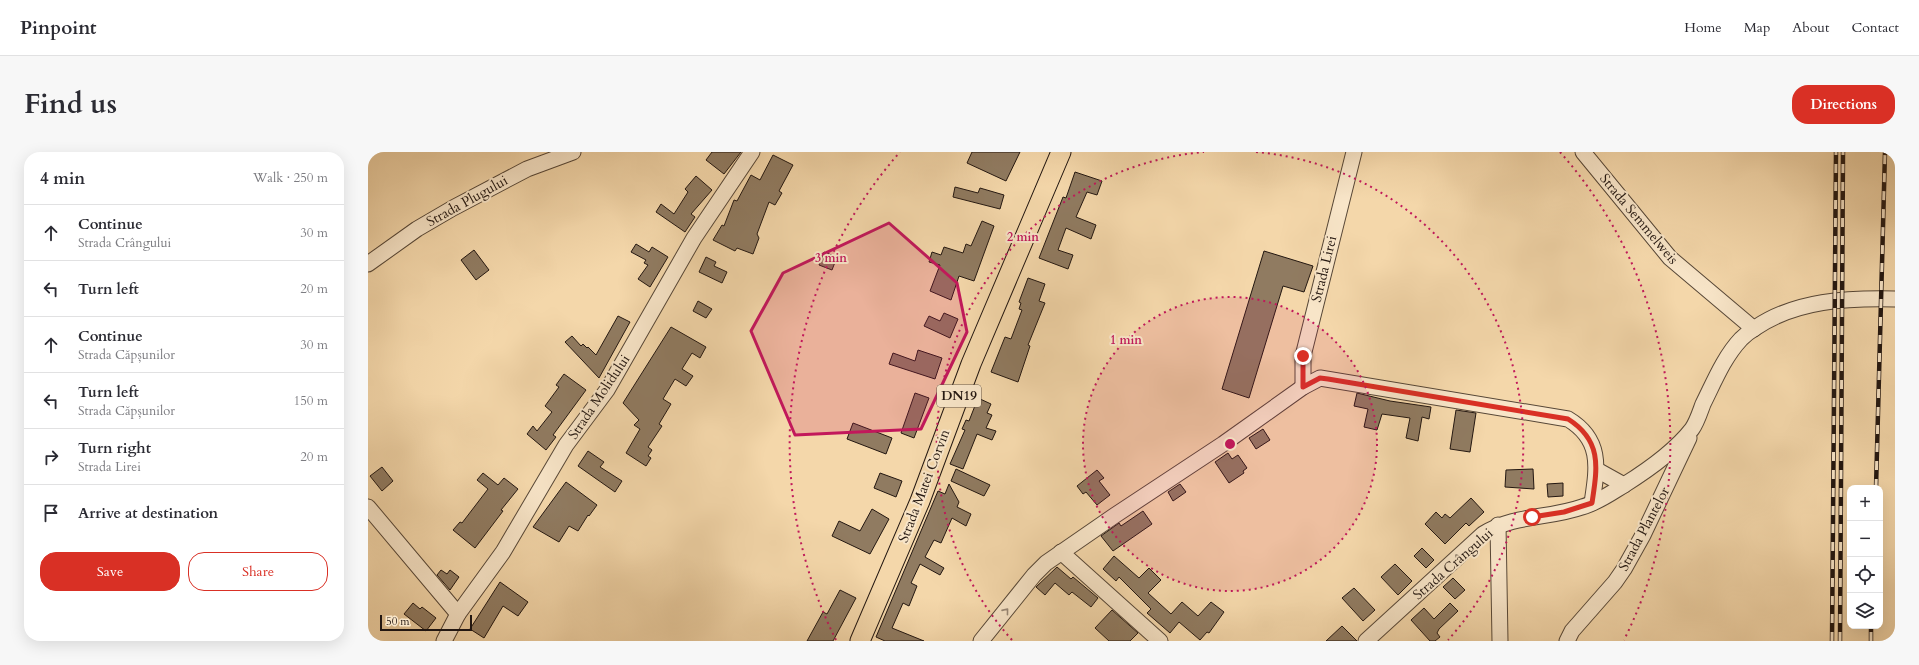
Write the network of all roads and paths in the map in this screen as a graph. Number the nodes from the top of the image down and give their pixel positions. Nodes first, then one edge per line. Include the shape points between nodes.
1 (573, 152) edge
2 (752, 152) edge
3 (1061, 152) edge
4 (1354, 152) edge
5 (1583, 152) edge
6 (368, 264) edge
7 (1895, 299) edge
8 (1754, 329) junction
9 (1303, 387) junction
10 (1692, 428) junction
11 (1597, 470) junction
12 (1624, 485) junction
13 (1592, 503) junction
14 (368, 507) edge
15 (1498, 525) junction
16 (1061, 552) junction
17 (458, 614) junction
18 (444, 641) edge
19 (860, 641) edge
20 (981, 641) edge
21 (1160, 641) edge
22 (1366, 641) edge
23 (1500, 641) edge
24 (1567, 641) edge

1 - 6 street, Strada Plugului via 527,169 453,208
2 - 17 street, Strada Molidului via 694,238 607,390 566,446 503,552
3 - 19 main road, Strada Matei Corvin / DN19 via 971,364 920,501
4 - 9 street, Strada Lirei via 1303,356
5 - 8 street, Strada Semmelweis via 1670,258
7 - 8 street, Strada Crângului via 1850,299 1819,303 1787,311
8 - 10 street, Strada Crângului via 1742,337 1729,353
9 - 11 street via 1320,378 1568,419 1580,427 1590,440
9 - 16 street via 1223,444
10 - 12 street, Strada Crângului via 1676,446
10 - 24 street, Strada Plantelor via 1643,536 1628,562 1615,582 1572,631
11 - 12 street
11 - 13 street
12 - 13 street, Strada Crângului
13 - 15 street, Strada Crângului via 1581,508
14 - 17 street
15 - 22 street, Strada Crângului via 1483,534
15 - 23 street
20 -> 16 street via 1034,575
16 - 21 street
17 - 18 street, Strada Molidului

